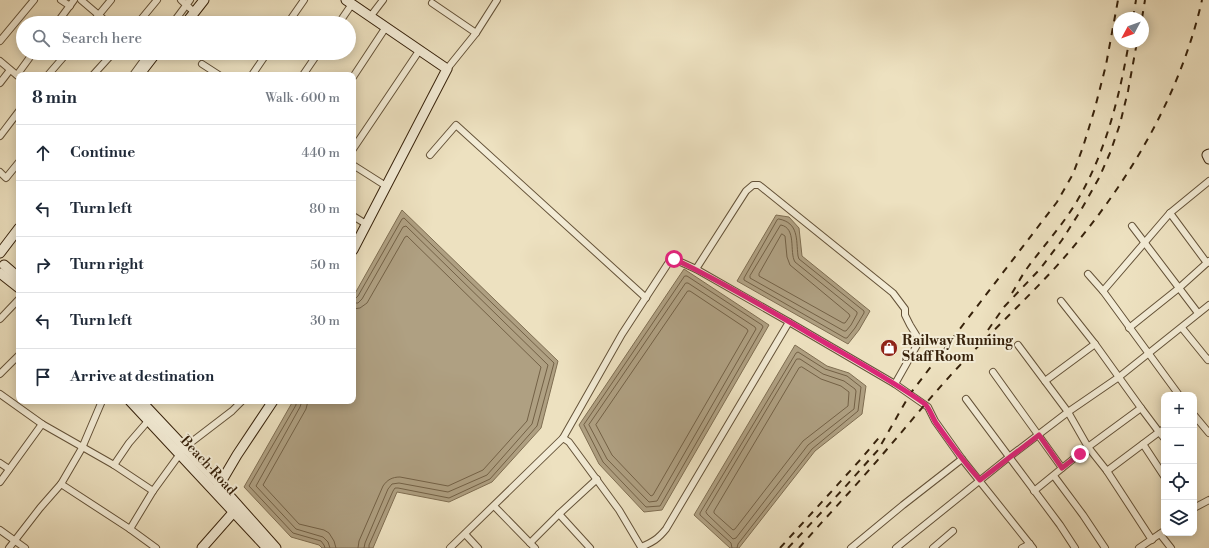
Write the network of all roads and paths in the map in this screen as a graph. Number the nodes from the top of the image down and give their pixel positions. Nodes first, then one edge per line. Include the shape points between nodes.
1 (34, 0) edge
2 (61, 0) edge
3 (74, 0) edge
4 (81, 0) edge
5 (111, 0) edge
6 (157, 0) edge
7 (181, 0) edge
8 (197, 0) edge
9 (204, 0) edge
10 (304, 0) edge
11 (383, 0) edge
12 (497, 0) edge
13 (431, 1) edge
14 (349, 2) edge
15 (70, 6) junction
16 (190, 7) edge
17 (21, 16) edge
18 (62, 16) edge
19 (99, 16) joint
20 (144, 16) edge
21 (180, 16) edge
22 (184, 16) edge
23 (293, 16) edge
24 (342, 16) edge
25 (370, 17) junction
26 (16, 22) edge
27 (386, 28) junction
28 (476, 33) junction
29 (0, 41) edge
30 (420, 50) junction
31 (29, 60) edge
32 (60, 60) edge
33 (107, 60) edge
34 (146, 60) edge
35 (147, 60) edge
36 (157, 60) edge
37 (262, 60) edge
38 (313, 60) edge
39 (0, 61) edge
40 (202, 64) dead end
41 (447, 69) junction
42 (10, 70) junction
43 (21, 72) edge
44 (50, 72) edge
45 (96, 72) edge
46 (135, 72) edge
47 (140, 72) edge
48 (147, 72) edge
49 (214, 72) edge
50 (254, 72) edge
51 (305, 72) edge
52 (356, 73) edge
53 (16, 74) edge
54 (0, 83) edge
55 (16, 115) edge
56 (0, 136) edge
57 (356, 145) edge
58 (430, 154) dead end
59 (1209, 154) edge
60 (1209, 159) edge
61 (16, 166) edge
62 (356, 167) edge
63 (0, 172) edge
64 (1209, 181) edge
65 (386, 186) junction
66 (1170, 213) junction
67 (356, 218) edge
68 (366, 224) junction
69 (1132, 226) dead end
70 (16, 234) edge
71 (16, 241) edge
72 (1145, 243) junction
73 (356, 244) edge
74 (1, 262) edge
75 (1208, 262) edge
76 (696, 269) junction
77 (1088, 274) dead end
78 (16, 275) edge
79 (16, 284) edge
80 (1179, 288) junction
81 (1103, 291) junction
82 (646, 298) junction
83 (1061, 301) dead end
84 (16, 303) edge
85 (1209, 305) edge
86 (1198, 313) junction
87 (0, 320) edge
88 (789, 322) junction
89 (1129, 328) junction
90 (1182, 328) junction
91 (1096, 344) junction
92 (1018, 345) dead end
93 (1149, 354) junction
94 (16, 357) edge
95 (1209, 359) edge
96 (993, 372) dead end
97 (0, 374) edge
98 (1119, 377) junction
99 (1045, 382) junction
100 (894, 384) junction
101 (1177, 392) edge
102 (0, 394) edge
103 (966, 398) dead end
104 (101, 404) edge
105 (133, 404) edge
106 (144, 404) edge
107 (239, 404) edge
108 (271, 404) edge
109 (1141, 408) junction
110 (1068, 412) junction
111 (1197, 419) edge
112 (148, 420) junction
113 (42, 424) junction
114 (1161, 429) edge
115 (1161, 431) edge
116 (1209, 433) edge
117 (1039, 435) junction
118 (563, 438) junction
119 (1143, 444) junction
120 (1088, 447) junction
121 (82, 448) junction
122 (183, 451) junction
123 (1009, 457) junction
124 (962, 459) junction
125 (0, 463) edge
126 (114, 465) junction
127 (1062, 468) junction
128 (9, 469) junction
129 (1107, 471) junction
130 (1161, 471) edge
131 (1054, 476) junction
132 (597, 479) junction
133 (980, 480) junction
134 (0, 482) edge
135 (61, 484) junction
136 (217, 488) junction
137 (153, 491) junction
138 (1034, 491) junction
139 (1209, 500) edge
140 (494, 506) junction
141 (1197, 506) edge
142 (236, 509) junction
143 (559, 514) junction
144 (130, 529) junction
145 (0, 530) edge
146 (953, 531) dead end
147 (465, 534) junction
148 (1161, 534) edge
149 (1164, 536) edge
150 (15, 540) junction
151 (1152, 540) junction
152 (270, 546) edge
153 (532, 546) edge
154 (1032, 546) edge
155 (641, 547) edge
156 (9, 548) edge
157 (24, 548) edge
158 (156, 548) edge
159 (202, 548) edge
160 (450, 548) edge
161 (478, 548) edge
162 (590, 548) edge
163 (851, 548) edge
164 (896, 548) edge
165 (933, 548) edge
166 (1022, 548) edge
167 (1075, 548) edge
168 (1105, 548) edge
169 (1139, 548) edge
170 (1171, 548) edge

1 - 17 street
2 - 15 street
3 - 15 street
4 - 19 street
5 - 19 street
6 - 20 street
7 - 16 street
8 - 16 street
9 - 16 street
10 - 23 street
11 - 25 street
12 - 28 street
13 - 28 street
14 - 24 street
14 - 25 street
15 - 18 street
16 - 21 street
16 - 22 street
25 - 27 street
26 - 29 street
27 - 30 street
27 - 52 street
28 - 41 street
30 - 41 street
30 - 57 street
31 - 43 street
32 - 44 street
33 - 45 street
34 - 46 street
35 - 47 street
36 - 48 street
37 - 50 street
38 - 51 street
39 - 42 street
40 - 49 street
41 - 65 street
42 - 53 street
42 - 54 street
55 - 56 street
58 - 82 street via 456,125
59 - 60 street
61 - 63 street via 6,178
62 - 65 street
64 - 66 street
65 - 68 street
66 - 72 street
66 - 75 street
67 - 68 street
68 - 73 street
69 - 72 street
70 - 74 street
71 - 74 street
72 - 80 street
72 - 81 street
74 - 78 street
74 - 79 street
75 - 80 street
76 - 82 street via 674,259 669,262
76 - 88 street
76 - 100 street via 746,191 753,185 760,185 901,302 918,338 917,345
77 - 81 street
80 - 86 street
80 - 89 street
81 - 89 street
82 - 118 street via 622,334
83 - 91 street
84 - 87 street
85 - 86 street
86 - 90 street
88 - 100 street
88 - 155 street via 666,529 660,537
89 - 93 street
90 - 93 street
90 - 95 street
91 - 98 street
91 - 99 street
92 - 99 street
93 - 98 street
93 - 101 street
94 - 97 street
96 - 117 street
98 - 109 street
98 - 110 street
99 - 110 street
100 - 124 street via 928,407
102 - 113 street
103 - 123 street
104 - 121 street
105 - 112 street, Beach Road
106 - 122 street, Beach Road
107 - 122 street
108 - 136 street
109 - 114 street
109 - 120 street
110 - 117 street
110 - 120 street
111 - 116 street
112 - 122 street, Beach Road
112 - 126 street
113 - 121 street
113 - 128 street
115 - 119 street
117 - 123 street
117 - 127 street
118 - 132 street via 569,442
118 - 140 street
119 - 129 street
119 - 130 street
120 - 127 street
120 - 129 street
121 - 126 street
121 - 135 street
122 - 136 street, Beach Road
122 - 137 street
123 - 133 street
123 - 138 street
124 - 133 street
124 - 163 street
125 - 128 street
126 - 137 street
127 - 131 street
128 - 134 street
129 - 151 street
131 - 138 street
131 - 168 street
132 - 143 street
132 - 155 street
133 - 154 street
133 - 164 street
135 - 144 street
135 - 150 street
136 - 142 street, Beach Road
137 - 144 street
138 - 167 street
139 - 141 street
140 - 147 street
140 - 153 street
142 - 152 street, Beach Road
142 - 159 street
143 - 153 street
143 - 162 street
144 - 158 street
145 - 150 street
146 - 165 street
147 - 160 street
147 - 161 street
148 - 151 street
149 - 170 street
150 - 156 street
150 - 157 street
151 - 169 street
154 - 166 street

